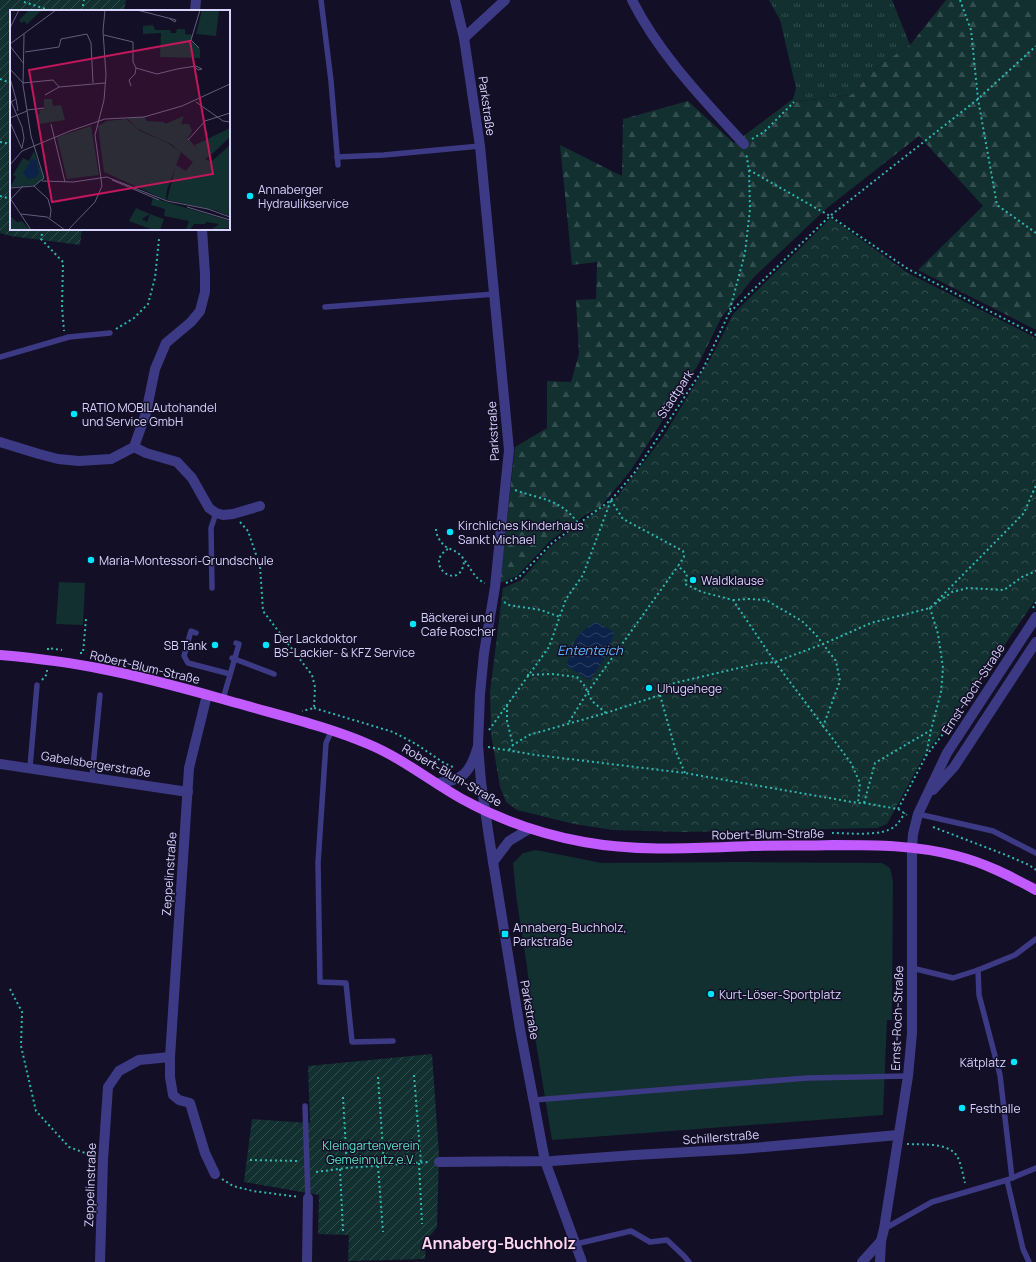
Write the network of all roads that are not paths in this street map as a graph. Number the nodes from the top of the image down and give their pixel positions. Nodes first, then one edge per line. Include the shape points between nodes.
1 (321, 0) edge
2 (455, 0) edge
3 (505, 0) edge
4 (632, 0) edge
5 (464, 38) junction
6 (744, 144) road end
7 (480, 146) junction
8 (337, 157) junction
9 (338, 165) dead end
10 (202, 230) edge
11 (495, 294) junction
12 (325, 307) dead end
13 (110, 333) road end
14 (0, 357) edge
15 (0, 442) edge
16 (134, 447) junction
17 (260, 506) dead end
18 (216, 513) junction
19 (212, 588) dead end
20 (1036, 616) edge
21 (196, 632) dead end
22 (1036, 642) edge
23 (236, 643) dead end
24 (0, 655) edge
25 (233, 658) junction
26 (230, 674) junction
27 (274, 674) dead end
28 (37, 685) dead end
29 (100, 695) dead end
30 (207, 695) junction
31 (223, 699) junction
32 (332, 730) junction
33 (478, 746) junction
34 (0, 764) edge
35 (30, 767) junction
36 (92, 778) junction
37 (437, 783) junction
38 (188, 792) junction
39 (925, 799) junction
40 (485, 811) junction
41 (917, 817) junction
42 (529, 829) junction
43 (912, 847) junction
44 (1036, 853) edge
45 (493, 862) junction
46 (1036, 890) edge
47 (1036, 939) edge
48 (912, 968) junction
49 (981, 969) junction
50 (393, 1041) dead end
51 (170, 1057) junction
52 (908, 1076) junction
53 (534, 1100) junction
54 (306, 1106) dead end
55 (898, 1140) junction
56 (545, 1161) junction
57 (439, 1162) road end
58 (1036, 1168) edge
59 (215, 1174) road end
60 (1009, 1179) junction
61 (308, 1198) joint
62 (884, 1229) junction
63 (881, 1241) junction
64 (576, 1244) junction
65 (100, 1262) edge
66 (307, 1262) edge
67 (582, 1262) edge
68 (689, 1262) edge
69 (862, 1262) edge
70 (880, 1262) edge
71 (1029, 1262) edge

1 - 8 lane
2 - 5 street, Parkstraße
3 - 5 street
4 - 6 street via 640,16 688,82
5 - 7 street, Parkstraße
7 - 8 lane
7 - 11 street, Parkstraße
8 - 9 lane
10 - 16 street via 205,292 200,311 166,343 155,369 146,412
11 - 12 lane
11 - 33 street, Parkstraße via 510,450 494,591 484,653
13 - 14 lane via 65,339
15 - 16 street via 58,459 79,461 111,459
16 - 18 street via 177,462 192,478 209,508
17 - 18 street via 233,514
18 - 19 lane via 211,528
20 - 39 street, Ernst-Roch-Straße via 947,754
21 - 26 lane via 191,631 189,646 184,656 188,663
22 - 39 street, Ernst-Roch-Straße via 954,767
23 - 25 lane via 239,644
24 - 30 main road, Robert-Blum-Straße via 102,668
25 - 26 lane
25 - 27 lane
26 - 31 lane
28 - 35 lane
29 - 36 lane
30 - 31 main road, Robert-Blum-Straße
30 - 38 street, Zeppelinstraße via 189,768
31 - 32 main road, Robert-Blum-Straße
32 - 37 main road, Robert-Blum-Straße via 385,752
32 - 50 lane via 326,743 318,863 320,982 346,983 352,1042
33 - 37 street via 471,765 462,776 450,782
33 - 40 street, Parkstraße
34 - 35 street, Gabelsbergerstraße
35 - 36 street, Gabelsbergerstraße
36 - 38 street, Gabelsbergerstraße
37 - 40 main road, Robert-Blum-Straße
38 - 51 street, Zeppelinstraße
39 - 41 street, Ernst-Roch-Straße
40 - 42 main road, Robert-Blum-Straße
40 - 45 street, Parkstraße
41 - 43 street, Ernst-Roch-Straße
41 - 44 lane via 992,831
42 - 43 main road, Robert-Blum-Straße via 585,842 642,848 875,845
42 - 45 street via 509,842
43 - 46 main road, Robert-Blum-Straße via 978,862
43 - 48 street, Ernst-Roch-Straße
45 - 53 street, Parkstraße
47 - 49 lane via 1015,955
48 - 49 lane via 953,978
48 - 52 street, Ernst-Roch-Straße via 912,1033
49 - 60 lane via 979,995 1000,1076
51 - 59 street, Zeppelinstraße via 173,1095 190,1103 205,1153
51 - 65 street, Zeppelinstraße via 139,1060 118,1071 108,1087
52 - 53 lane via 807,1078
52 - 55 street, Ernst-Roch-Straße
53 - 56 street, Parkstraße
54 - 61 lane
55 - 56 street, Schillerstraße
55 - 62 street, Ernst-Roch-Straße
56 - 57 street
56 - 64 street, Parkstraße
58 - 60 lane
60 - 62 lane via 932,1202
60 - 71 lane via 1023,1249
61 - 66 street
62 - 63 street, Ernst-Roch-Straße
63 - 69 street
63 - 70 street, Ernst-Roch-Straße
64 - 67 street, Parkstraße
64 - 68 lane via 631,1231 650,1242 667,1240

